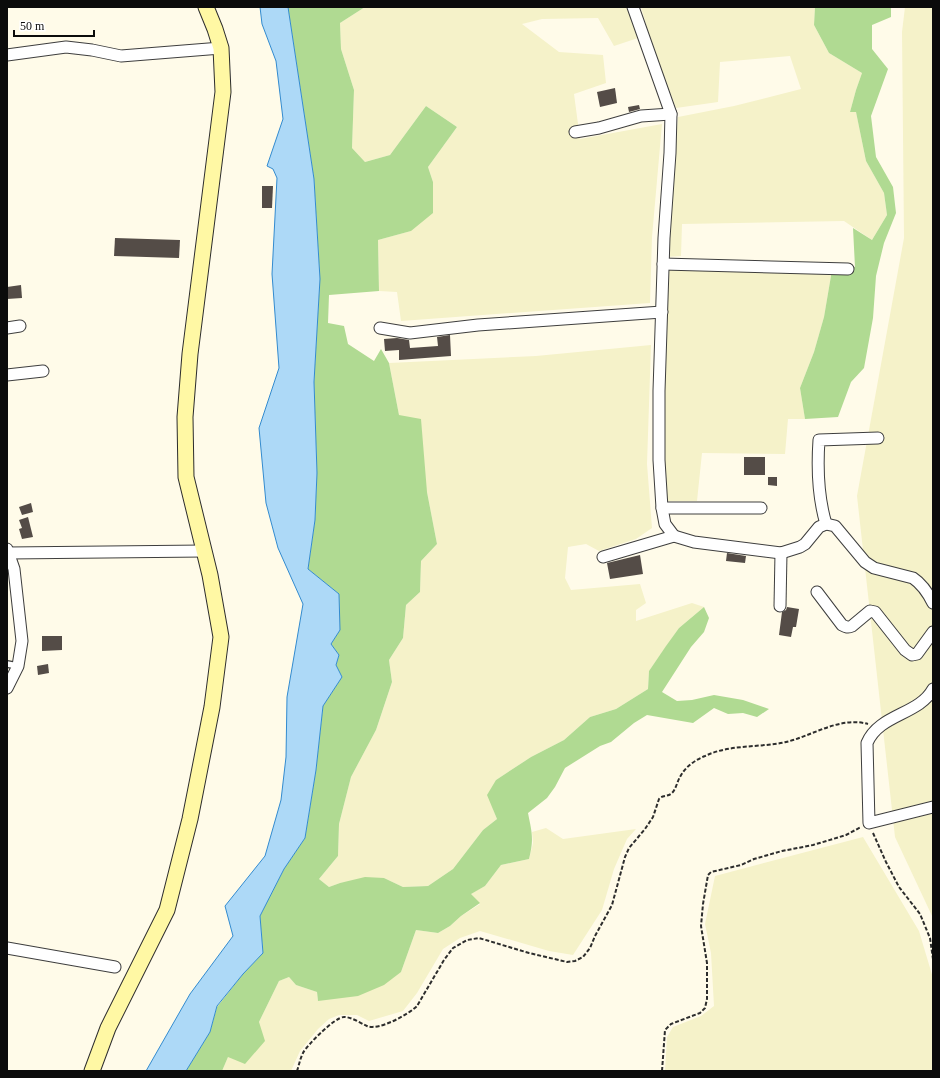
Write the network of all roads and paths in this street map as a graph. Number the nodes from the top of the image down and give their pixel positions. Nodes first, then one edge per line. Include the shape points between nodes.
1 (206, 7) edge
2 (633, 7) edge
3 (221, 48) junction
4 (7, 55) edge
5 (671, 114) junction
6 (576, 132) dead end
7 (663, 264) junction
8 (848, 268) dead end
9 (662, 312) junction
10 (20, 326) dead end
11 (7, 328) edge
12 (380, 328) dead end
13 (43, 371) dead end
14 (7, 375) edge
15 (878, 438) dead end
16 (662, 508) junction
17 (761, 508) dead end
18 (826, 524) junction
19 (674, 536) junction
20 (8, 551) edge
21 (204, 551) junction
22 (781, 553) junction
23 (603, 558) dead end
24 (817, 592) dead end
25 (933, 603) edge
26 (780, 606) dead end
27 (933, 632) edge
28 (7, 664) edge
29 (18, 666) junction
30 (7, 688) edge
31 (933, 689) edge
32 (879, 727) junction
33 (933, 807) edge
34 (869, 823) junction
35 (7, 948) edge
36 (933, 959) edge
37 (115, 967) dead end
38 (92, 1071) edge
39 (297, 1071) edge
40 (662, 1071) edge

1 - 3 street
2 - 5 street
3 - 4 street via 121,56 66,47
3 - 21 street via 223,92 190,354 185,417 186,478
5 - 6 street via 642,116
5 - 7 street
7 - 8 street
7 - 9 street
9 - 12 street via 478,325 410,333
9 - 16 street via 659,460
10 - 11 street
13 - 14 street
15 - 18 street via 819,440 817,466 821,507
16 - 17 street
16 - 19 street via 665,524
18 - 22 street via 819,527 805,544
18 - 25 street via 835,526 865,562 874,568 917,580
19 - 22 street via 694,542
19 - 23 street
20 - 21 street
20 - 29 street via 14,569 21,625 22,641
21 - 38 street via 221,637 212,707 190,819 167,910 108,1028
22 - 26 street
24 - 27 street via 845,627 852,626 870,611 876,612 905,650 912,655 917,654
28 - 29 lane
29 - 30 street
31 - 32 street via 918,705
32 - 34 street via 867,742
32 - 39 path via 863,722 838,724 786,742 736,747 706,755 691,764 680,776 673,793 659,799 652,818 629,848 612,905 583,958 567,962 480,938 467,940 453,948 412,1011 376,1027 369,1027 346,1017 340,1018 303,1052
33 - 34 street
34 - 36 path via 899,887 920,914 930,938
34 - 40 path via 846,835 754,859 708,875 702,926 707,964 706,1008 700,1013 671,1024 665,1030
35 - 37 street

